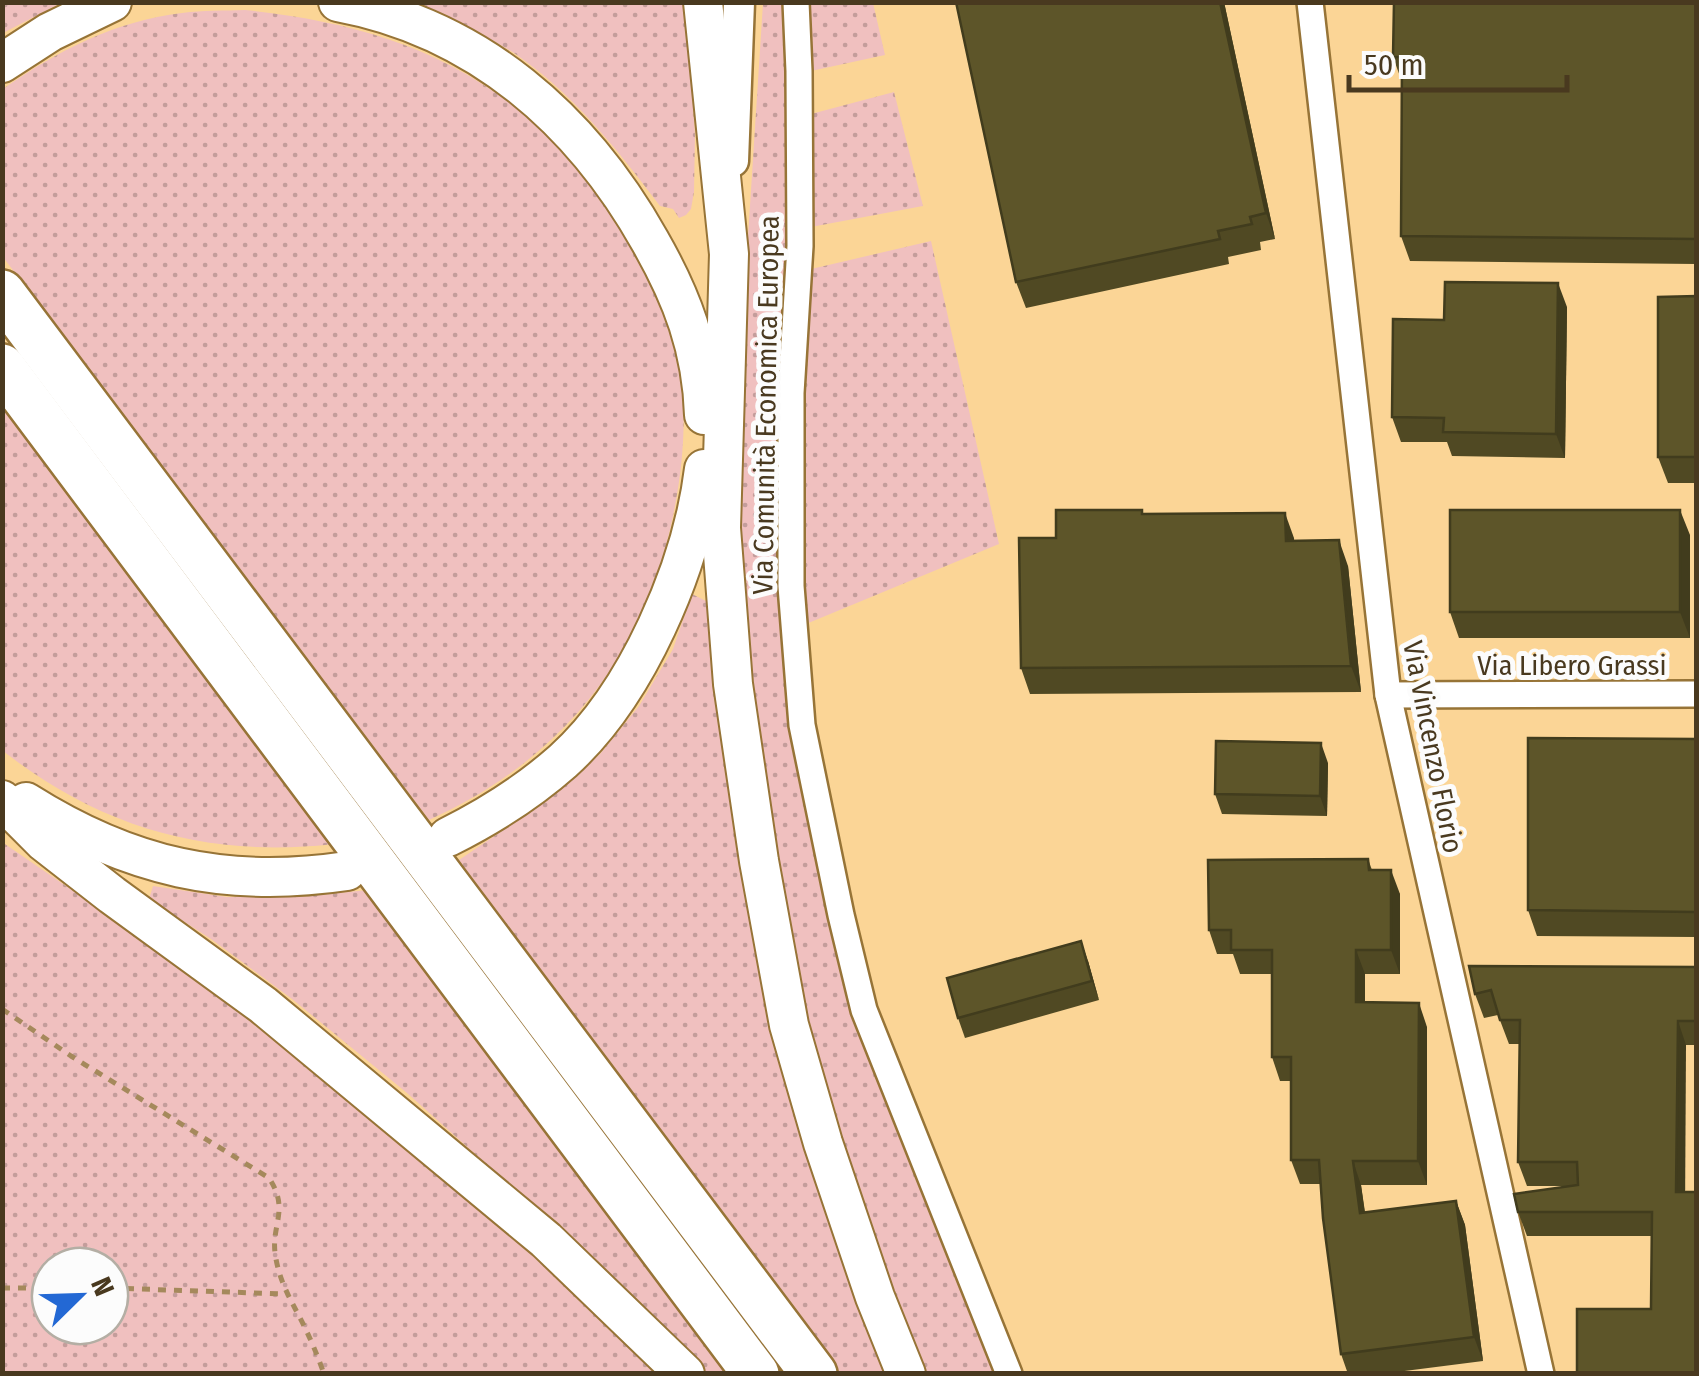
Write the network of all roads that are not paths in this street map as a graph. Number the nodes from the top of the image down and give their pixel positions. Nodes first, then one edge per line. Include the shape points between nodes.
1 (338, 2) edge
2 (703, 2) edge
3 (740, 2) edge
4 (796, 2) edge
5 (1310, 2) edge
6 (112, 3) edge
7 (2, 63) edge
8 (729, 254) junction
9 (2, 293) edge
10 (728, 309) junction
11 (2, 368) edge
12 (704, 399) junction
13 (706, 452) junction
14 (721, 528) junction
15 (1696, 694) edge
16 (1388, 695) junction
17 (2, 787) edge
18 (2, 800) edge
19 (448, 837) dead end
20 (347, 871) dead end
21 (685, 1374) edge
22 (756, 1374) edge
23 (814, 1374) edge
24 (906, 1374) edge
25 (1009, 1374) edge
26 (1541, 1374) edge

1 - 12 main road via 456,44 520,85 576,136 623,195 662,262 697,349
2 - 8 main road
3 - 8 street
4 - 25 street, Via Comunità Economica Europea via 800,246 791,567 802,724 864,1010
5 - 16 street, Via Vincenzo Florio
6 - 7 main road
8 - 10 main road
9 - 23 highway
10 - 12 main road
10 - 14 main road
11 - 22 highway
12 - 13 main road
13 - 14 main road
13 - 19 main road via 684,558 655,631 616,698 539,781
14 - 24 main road via 733,684 789,1025
15 - 16 street, Via Libero Grassi
16 - 26 street, Via Vincenzo Florio
17 - 20 main road via 82,835 179,868 263,878
18 - 21 main road via 44,842 263,1005 531,1227

